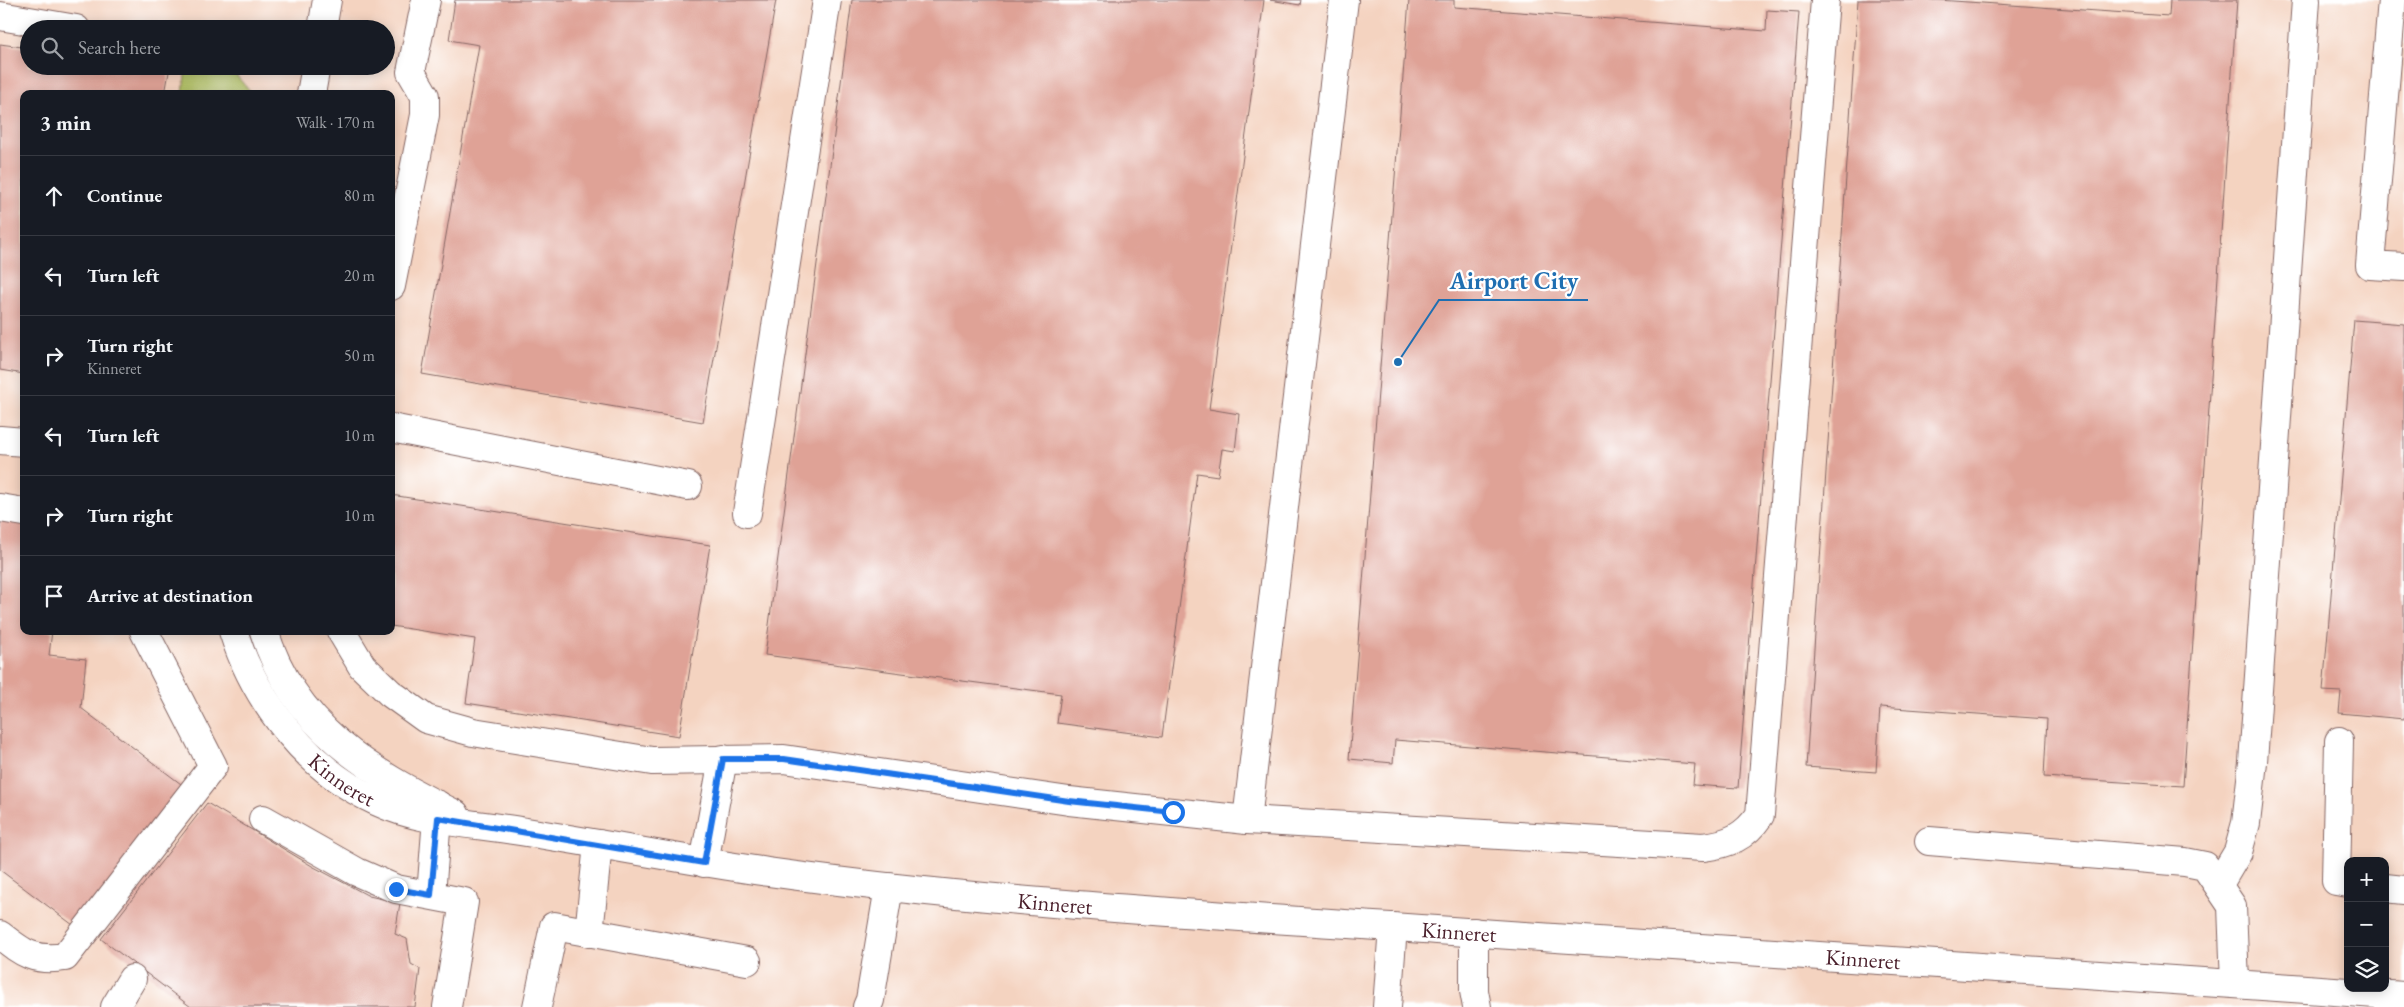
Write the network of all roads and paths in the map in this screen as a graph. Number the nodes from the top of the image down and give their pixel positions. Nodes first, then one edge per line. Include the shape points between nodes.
1 (327, 0) edge
2 (426, 0) edge
3 (828, 0) edge
4 (1344, 0) edge
5 (1826, 0) edge
6 (2306, 0) edge
7 (2392, 0) edge
8 (0, 16) edge
9 (23, 20) edge
10 (324, 20) edge
11 (2396, 45) edge
12 (395, 266) edge
13 (2404, 267) edge
14 (395, 429) edge
15 (0, 440) edge
16 (20, 442) edge
17 (688, 486) dead end
18 (0, 508) edge
19 (20, 511) edge
20 (747, 513) dead end
21 (146, 635) edge
22 (234, 635) edge
23 (265, 635) edge
24 (343, 635) edge
25 (2339, 741) dead end
26 (723, 759) junction
27 (438, 812) junction
28 (263, 819) dead end
29 (1247, 820) junction
30 (1929, 841) dead end
31 (598, 844) junction
32 (704, 863) junction
33 (2344, 882) edge
34 (2219, 884) junction
35 (889, 887) junction
36 (2389, 888) edge
37 (2404, 890) edge
38 (431, 895) junction
39 (1393, 927) junction
40 (1474, 932) junction
41 (589, 933) junction
42 (0, 935) edge
43 (747, 961) dead end
44 (132, 979) dead end
45 (2235, 984) junction
46 (2404, 996) edge
47 (2338, 999) edge
48 (115, 1007) edge
49 (447, 1007) edge
50 (538, 1007) edge
51 (867, 1007) edge
52 (1387, 1007) edge
53 (1477, 1007) edge

1 - 10 street
2 - 12 street via 411,72 425,96 425,115
3 - 20 street
4 - 29 street
5 - 29 street via 1760,815 1750,831 1722,845 1703,847
6 - 34 street via 2253,762 2246,823 2240,844
7 - 11 street
8 - 9 street
11 - 13 street via 2370,265
14 - 17 street
15 - 16 street
18 - 19 street
21 - 42 street via 213,766 66,957 51,960 26,954
22 - 27 street, Kinneret via 241,657 259,692 281,725 309,754 343,782 373,800 414,815
23 - 27 street, Kinneret via 270,652 289,685 315,720 342,748
24 - 26 street via 362,666 390,693 426,719 473,732 652,761
25 - 33 street via 2336,881
26 - 29 street via 784,759 1069,801
26 - 32 street
27 - 31 street, Kinneret via 519,831
27 - 38 street
28 - 38 street via 357,872 396,889
30 - 34 street via 2185,862 2205,866
31 - 32 street, Kinneret
31 - 41 street
32 - 35 street, Kinneret
34 - 45 street via 2232,906
35 - 39 street, Kinneret via 1061,904
35 - 51 street
36 - 37 street
38 - 49 street via 464,902
39 - 40 street, Kinneret
39 - 52 street
40 - 45 street, Kinneret
40 - 53 street
41 - 43 street
41 - 50 street via 554,926
44 - 48 street
45 - 47 street, Kinneret
46 - 47 street, Kinneret

